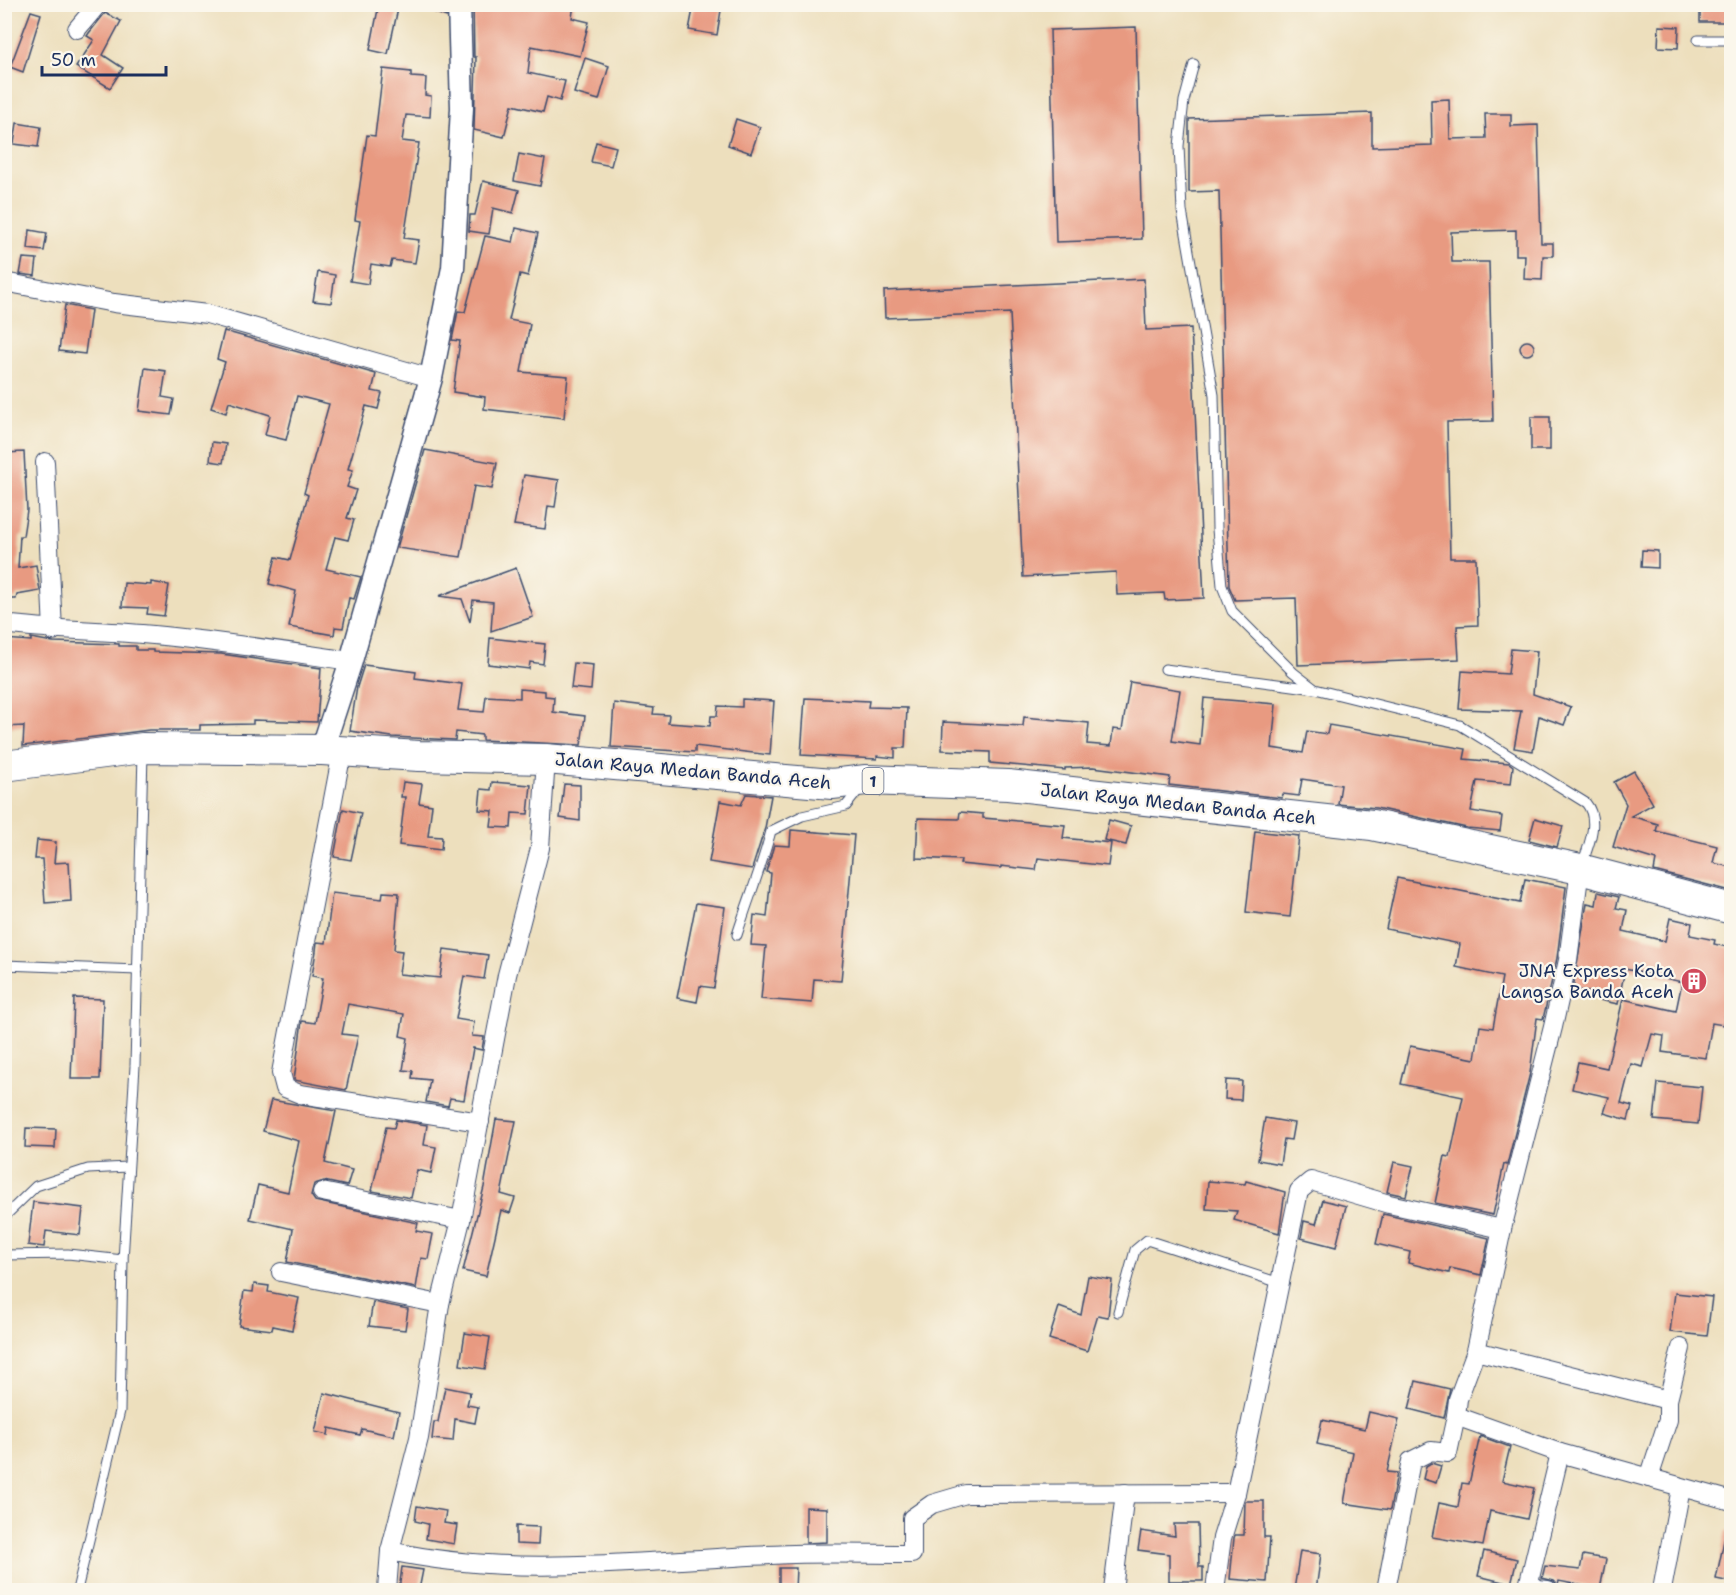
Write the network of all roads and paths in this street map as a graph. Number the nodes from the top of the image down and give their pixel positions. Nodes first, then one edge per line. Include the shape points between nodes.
1 (98, 4) edge
2 (459, 4) edge
3 (77, 29) dead end
4 (1698, 40) dead end
5 (1731, 40) edge
6 (1194, 64) dead end
7 (4, 282) edge
8 (431, 378) junction
9 (45, 462) dead end
10 (4, 624) edge
11 (53, 631) junction
12 (351, 661) junction
13 (1165, 669) dead end
14 (1315, 689) junction
15 (143, 748) junction
16 (332, 751) junction
17 (546, 759) junction
18 (4, 766) edge
19 (866, 780) junction
20 (1580, 869) junction
21 (1731, 909) edge
22 (737, 935) dead end
23 (4, 965) edge
24 (138, 970) junction
25 (480, 1122) junction
26 (128, 1167) junction
27 (322, 1192) dead end
28 (4, 1217) edge
29 (461, 1220) junction
30 (1502, 1229) junction
31 (4, 1255) edge
32 (123, 1260) junction
33 (281, 1272) dead end
34 (1280, 1283) junction
35 (440, 1304) junction
36 (1118, 1312) dead end
37 (1682, 1348) dead end
38 (1476, 1351) junction
39 (1668, 1400) junction
40 (1456, 1416) junction
41 (1560, 1453) junction
42 (1649, 1478) junction
43 (1681, 1488) junction
44 (1125, 1493) junction
45 (1236, 1493) junction
46 (1731, 1501) edge
47 (390, 1551) junction
48 (77, 1590) edge
49 (387, 1590) edge
50 (1113, 1590) edge
51 (1215, 1590) edge
52 (1386, 1590) edge
53 (1548, 1590) edge
54 (1662, 1590) edge

1 - 3 street
2 - 8 street via 460,182 453,268
4 - 5 lane
6 - 14 lane via 1184,101 1179,146 1182,211 1214,395 1222,586 1232,611
7 - 8 street via 114,303 207,314
8 - 12 street
9 - 11 street
10 - 11 street
11 - 12 street via 216,641
12 - 16 street
13 - 14 lane
14 - 20 lane via 1460,725 1586,803 1593,817
15 - 16 highway, Jalan Raya Medan Banda Aceh / 1
15 - 18 highway, Jalan Raya Medan Banda Aceh / 1
15 - 24 lane
16 - 17 highway, Jalan Raya Medan Banda Aceh / 1
16 - 25 street via 281,1073 285,1088 300,1094
17 - 19 highway, Jalan Raya Medan Banda Aceh / 1 via 832,784
17 - 25 street via 540,848 507,975
19 - 20 highway, Jalan Raya Medan Banda Aceh / 1 via 1008,785 1372,825
19 - 22 lane via 846,806 802,816 771,831
20 - 21 highway, Jalan Raya Medan Banda Aceh / 1
20 - 30 street via 1568,960
23 - 24 lane
24 - 26 lane
25 - 29 street
26 - 28 lane via 88,1169 36,1186
26 - 32 lane
27 - 29 street
29 - 35 street
30 - 34 street via 1389,1204 1311,1181 1299,1191
30 - 38 street
31 - 32 lane via 68,1254
32 - 48 lane via 120,1411
33 - 35 street
34 - 36 lane via 1147,1240 1135,1250
34 - 45 street
35 - 47 street via 419,1438
37 - 39 street
38 - 39 street
38 - 40 street via 1458,1399
39 - 42 street via 1668,1420
40 - 41 street
40 - 52 street via 1448,1453 1431,1451 1412,1461
41 - 42 street
41 - 53 street via 1529,1582
42 - 43 street
43 - 46 street
43 - 54 street
44 - 45 street
44 - 47 street via 955,1497 932,1504 912,1518 912,1554 793,1554 651,1563 530,1565 434,1561
44 - 50 street
45 - 51 street via 1222,1538
47 - 49 street

